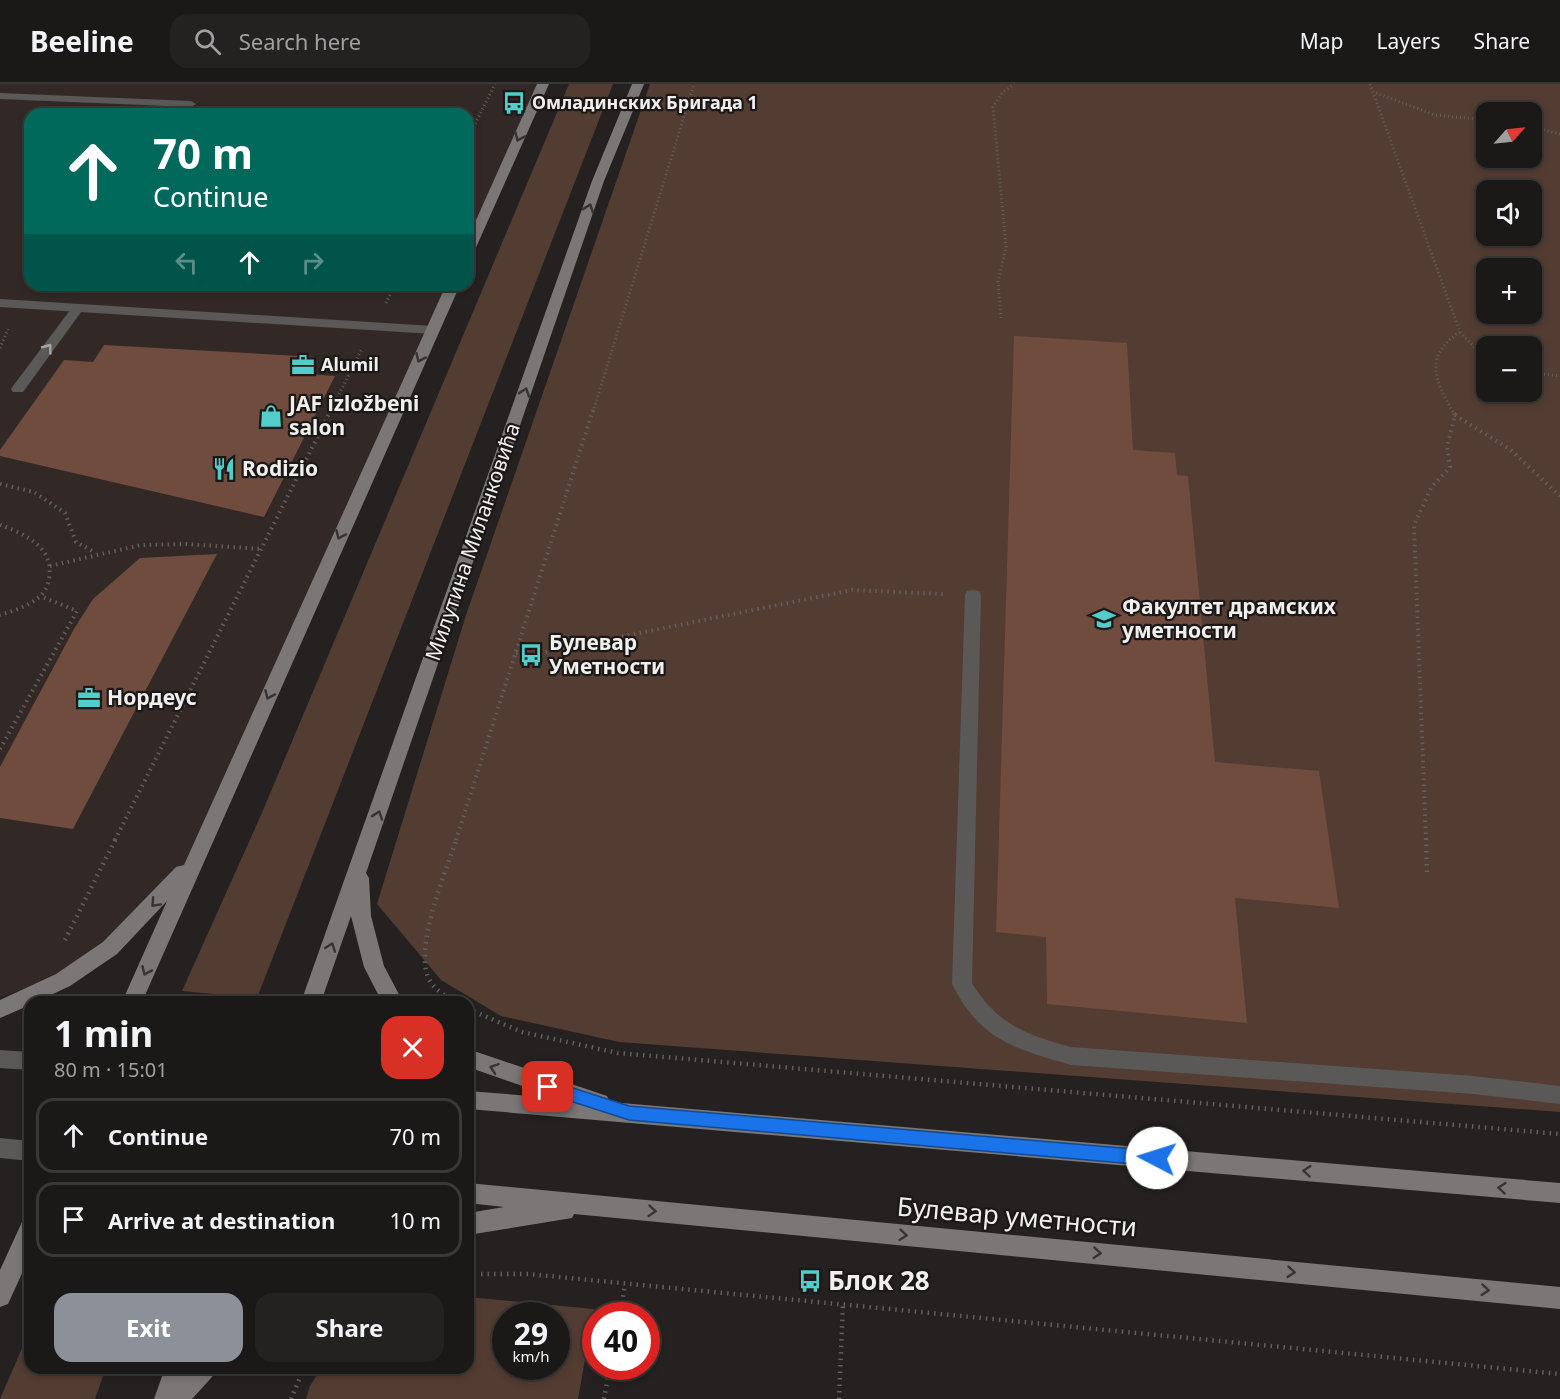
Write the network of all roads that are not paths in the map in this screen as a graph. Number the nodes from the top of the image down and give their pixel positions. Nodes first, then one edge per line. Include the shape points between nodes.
1 (543, 84) edge
2 (638, 84) edge
3 (0, 96) edge
4 (191, 104) dead end
5 (474, 239) edge
6 (450, 291) edge
7 (0, 303) edge
8 (78, 308) junction
9 (433, 330) junction
10 (18, 389) dead end
11 (973, 595) road end
12 (195, 860) junction
13 (359, 870) junction
14 (28, 996) edge
15 (135, 996) edge
16 (313, 996) edge
17 (390, 996) edge
18 (24, 998) edge
19 (0, 1009) edge
20 (0, 1059) edge
21 (474, 1060) edge
22 (24, 1061) edge
23 (1560, 1095) edge
24 (474, 1100) edge
25 (629, 1113) junction
26 (0, 1148) edge
27 (24, 1150) edge
28 (1560, 1193) edge
29 (474, 1194) edge
30 (618, 1207) junction
31 (474, 1223) edge
32 (24, 1243) edge
33 (0, 1296) edge
34 (1560, 1298) edge
35 (175, 1374) edge
36 (198, 1374) edge
37 (166, 1399) edge
38 (176, 1399) edge

1 -> 5 street
13 -> 2 street, Милутина Миланковића via 598,181
3 - 4 lane
6 - 9 street
7 - 8 street
8 - 9 street
10 -> 8 lane
9 -> 12 street
11 - 23 street via 962,984 980,1012 1007,1033 1071,1056 1473,1085
12 -> 14 street via 110,948 63,980
12 -> 15 street
16 -> 13 street, Милутина Миланковића
13 - 17 street via 361,916 374,967
18 -> 19 street
20 - 22 street
25 -> 21 street
24 - 25 street
28 -> 25 street
26 - 27 street
29 - 30 street, Булевар уметности
30 - 31 street via 522,1214
30 -> 34 street, Булевар уметности
32 - 33 street
35 - 37 street
36 - 38 street

